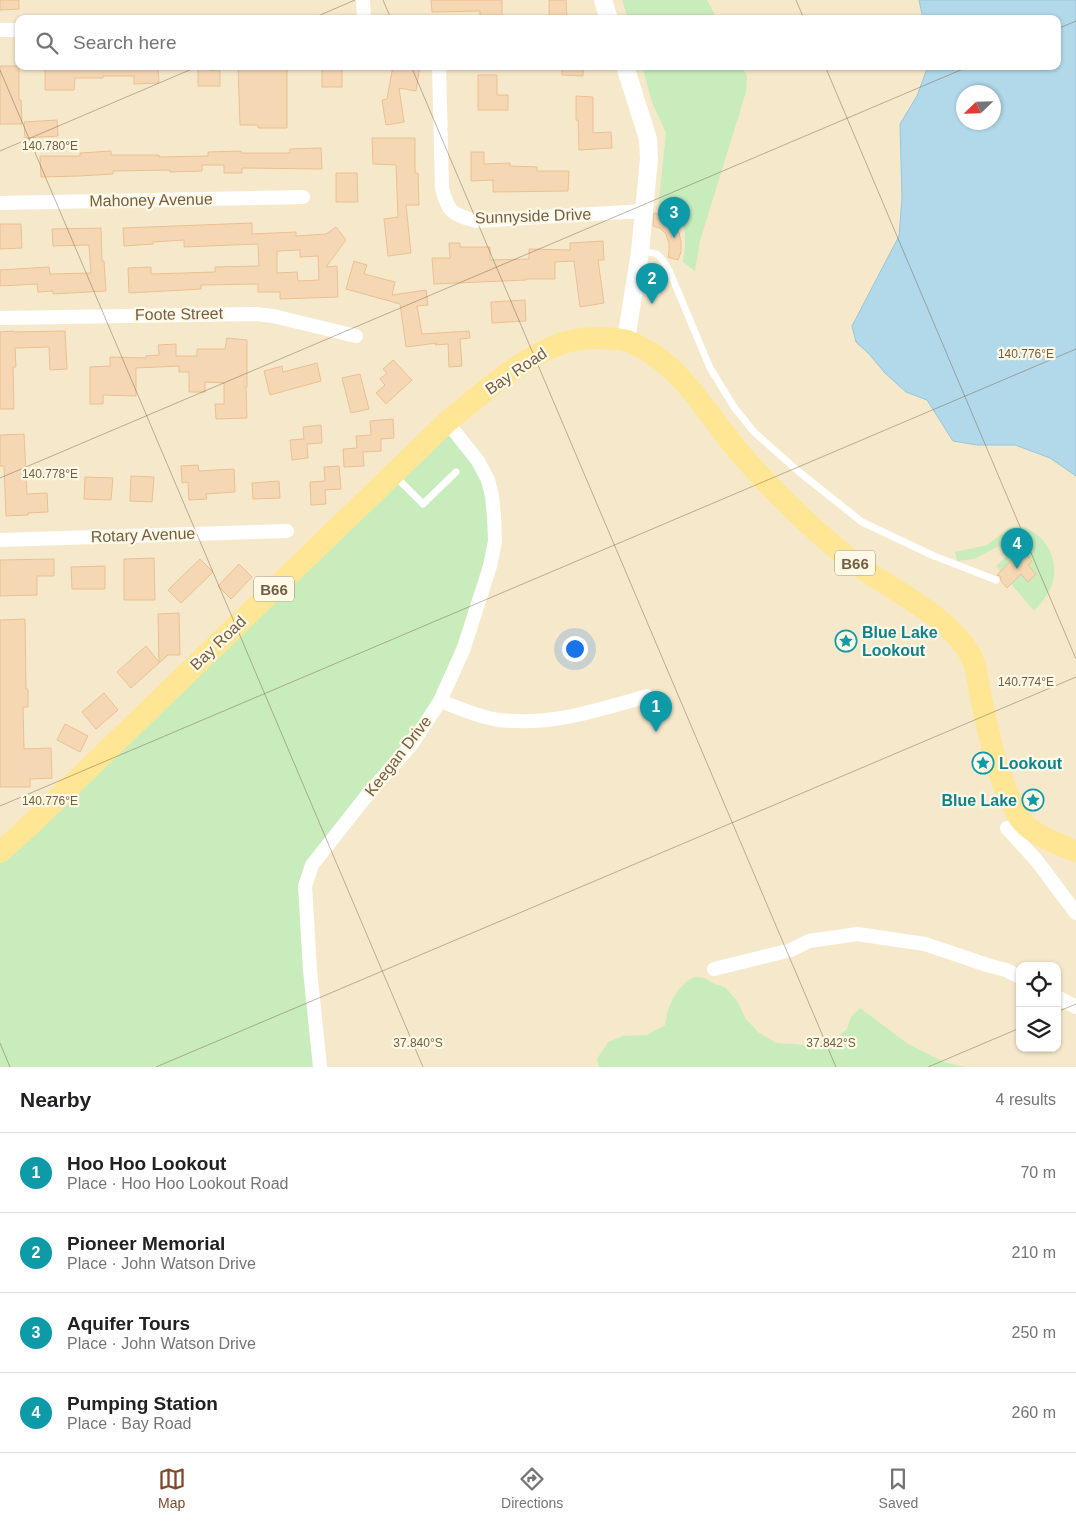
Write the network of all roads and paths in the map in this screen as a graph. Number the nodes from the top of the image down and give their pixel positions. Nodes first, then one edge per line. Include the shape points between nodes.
1 (363, 0) edge
2 (603, 0) edge
3 (364, 15) edge
4 (608, 15) edge
5 (0, 30) edge
6 (15, 30) edge
7 (439, 70) edge
8 (625, 70) edge
9 (302, 197) dead end
10 (0, 203) edge
11 (644, 211) junction
12 (640, 252) junction
13 (0, 318) edge
14 (356, 336) dead end
15 (626, 340) junction
16 (447, 422) junction
17 (456, 472) dead end
18 (393, 474) junction
19 (287, 530) dead end
20 (0, 540) edge
21 (996, 580) dead end
22 (647, 696) dead end
23 (440, 700) junction
24 (1007, 828) dead end
25 (0, 852) edge
26 (1076, 852) edge
27 (1076, 913) edge
28 (714, 969) dead end
29 (1016, 975) edge
30 (1061, 999) edge
31 (1076, 1007) edge
32 (320, 1067) edge

1 - 3 street
2 - 4 street
5 - 6 street
7 - 11 street, Sunnyside Drive via 442,188 446,206 459,216 476,221
8 - 11 street via 648,139
9 - 10 street, Mahoney Avenue
11 - 12 street
12 - 15 street
12 - 21 lane via 660,255 710,368 754,432 862,522 934,556
13 - 14 street, Foote Street via 255,314
15 - 16 main road, Bay Road / B66 via 594,338 562,343 512,371
15 - 26 main road, Bay Road / B66 via 665,363 706,408 752,468 824,538 960,639 972,657 995,760 1021,820 1054,843
16 - 18 main road, Bay Road / B66
16 - 23 street, Keegan Drive via 478,461 488,480 495,541 464,648
17 - 18 lane via 423,504
18 - 25 main road, Bay Road / B66
19 - 20 street, Rotary Avenue
22 - 23 street via 579,715 533,720 499,720
23 - 32 street, Keegan Drive via 412,744 312,865 305,886
24 - 27 street
28 - 29 street via 791,950 809,941 857,934 925,944
30 - 31 street

